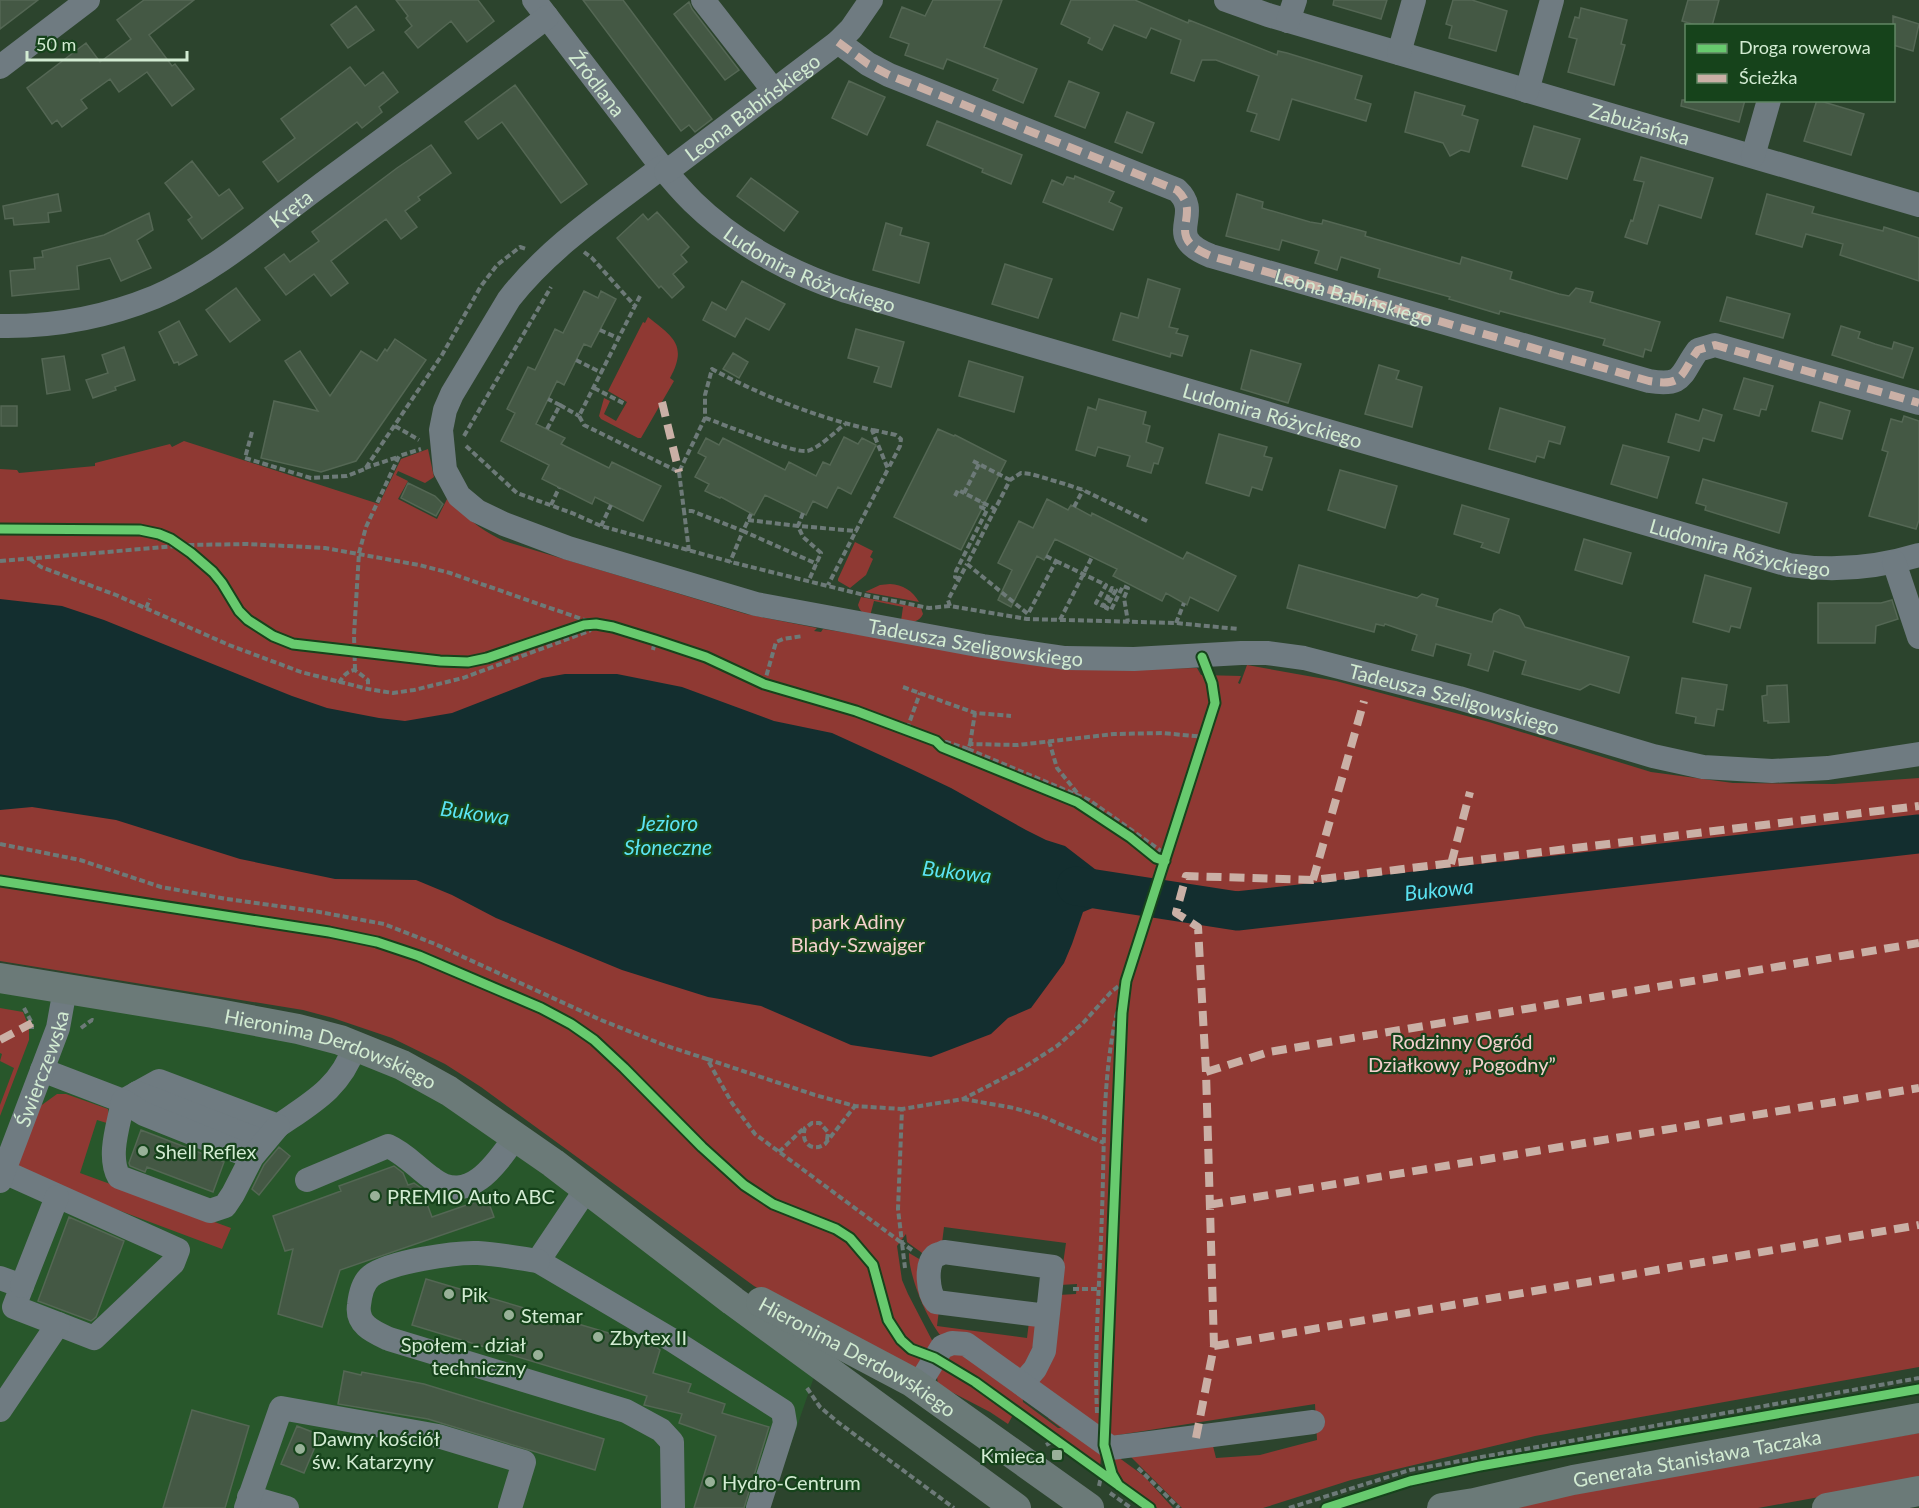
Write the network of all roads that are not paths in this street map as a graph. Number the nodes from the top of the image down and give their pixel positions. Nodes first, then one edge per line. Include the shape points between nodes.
1 (88, 0) edge
2 (703, 0) edge
3 (871, 0) edge
4 (1227, 0) edge
5 (1414, 0) edge
6 (1552, 0) edge
7 (541, 9) edge
8 (1292, 10) edge
9 (838, 42) junction
10 (1399, 53) junction
11 (0, 67) edge
12 (774, 90) junction
13 (1527, 91) junction
14 (1768, 102) edge
15 (1753, 156) junction
16 (664, 170) junction
17 (1919, 205) edge
18 (0, 326) edge
19 (1919, 403) edge
20 (1919, 555) edge
21 (1894, 562) junction
22 (1919, 637) edge
23 (1919, 754) edge
24 (0, 978) edge
25 (65, 989) junction
26 (355, 1046) junction
27 (42, 1070) junction
28 (130, 1097) junction
29 (516, 1136) junction
30 (264, 1142) junction
31 (1, 1174) edge
32 (307, 1180) dead end
33 (587, 1188) junction
34 (57, 1197) junction
35 (622, 1214) junction
36 (538, 1261) junction
37 (11, 1282) edge
38 (1047, 1316) junction
39 (58, 1324) junction
40 (1022, 1384) junction
41 (918, 1386) junction
42 (0, 1410) edge
43 (1919, 1418) edge
44 (1313, 1422) dead end
45 (1919, 1491) edge
46 (1094, 1497) edge
47 (247, 1503) edge
48 (1465, 1505) edge
49 (286, 1508) edge
50 (510, 1508) edge
51 (673, 1508) edge
52 (758, 1508) edge
53 (1016, 1508) edge
54 (1442, 1508) edge
55 (1827, 1508) edge

1 - 11 street
2 - 12 street
3 - 9 street, Leona Babińskiego
4 - 8 street, Zabużańska
5 - 10 street
6 - 13 street
7 - 16 street, Źródlana
7 - 18 street, Kręta via 245,241 179,285 125,309 82,319
8 - 10 street, Zabużańska
9 - 12 street, Leona Babińskiego
9 - 19 street, Leona Babińskiego via 889,75 1177,190 1188,212 1184,236 1194,248 1211,256 1649,381 1676,380 1683,376 1698,350 1715,345
10 - 13 street, Zabużańska
12 - 16 street, Leona Babińskiego
13 - 15 street, Zabużańska
14 - 15 street
15 - 17 street, Zabużańska
16 - 21 street, Ludomira Różyckiego via 699,207 746,244 782,265 846,291 1789,566 1833,570
16 - 23 street, Tadeusza Szeligowskiego via 538,265 514,292 452,394 441,430 445,470 459,496 490,518 568,548 771,608 1065,658 1241,653 1304,658 1459,698 1653,756 1704,766 1772,771 1828,768
20 - 21 street, Ludomira Różyckiego
21 - 22 street
24 - 25 main road, Hieronima Derdowskiego
25 - 26 main road, Hieronima Derdowskiego via 298,1029
25 - 27 street, Świerczewska via 58,1028
26 - 29 main road, Hieronima Derdowskiego via 449,1090
26 - 30 street via 348,1064 326,1093
27 - 28 street
27 - 31 street, Świerczewska
28 - 30 street via 144,1114
28 - 30 street via 159,1081
28 - 30 street via 113,1155 119,1177 210,1211 225,1206
29 - 32 street via 482,1177 465,1188 434,1180 402,1152 388,1146
29 - 33 main road, Hieronima Derdowskiego
31 - 34 street
33 - 35 main road, Hieronima Derdowskiego
33 - 36 street
34 - 37 street
34 - 39 street via 178,1250 173,1263 94,1338
35 - 41 main road, Hieronima Derdowskiego via 766,1305
35 - 53 main road, Hieronima Derdowskiego via 741,1307
36 - 51 street via 477,1253 427,1258 385,1268 369,1277 360,1295 358,1313 367,1329 389,1340 626,1411 661,1430 672,1442
36 - 52 street via 783,1411 785,1423
37 - 39 street via 14,1307
38 - 38 street via 1053,1267 944,1252 935,1256 931,1264 928,1288 936,1302
38 - 40 street via 1044,1351
39 - 42 street
40 - 41 street via 966,1344 952,1343 942,1347
40 - 44 street via 1108,1447
41 - 46 main road, Hieronima Derdowskiego
43 - 48 main road, Generała Stanisława Taczaka via 1573,1480
45 - 55 main road
47 - 49 street
47 - 50 street via 281,1408 438,1436 524,1462
48 - 54 main road, Generała Stanisława Taczaka

